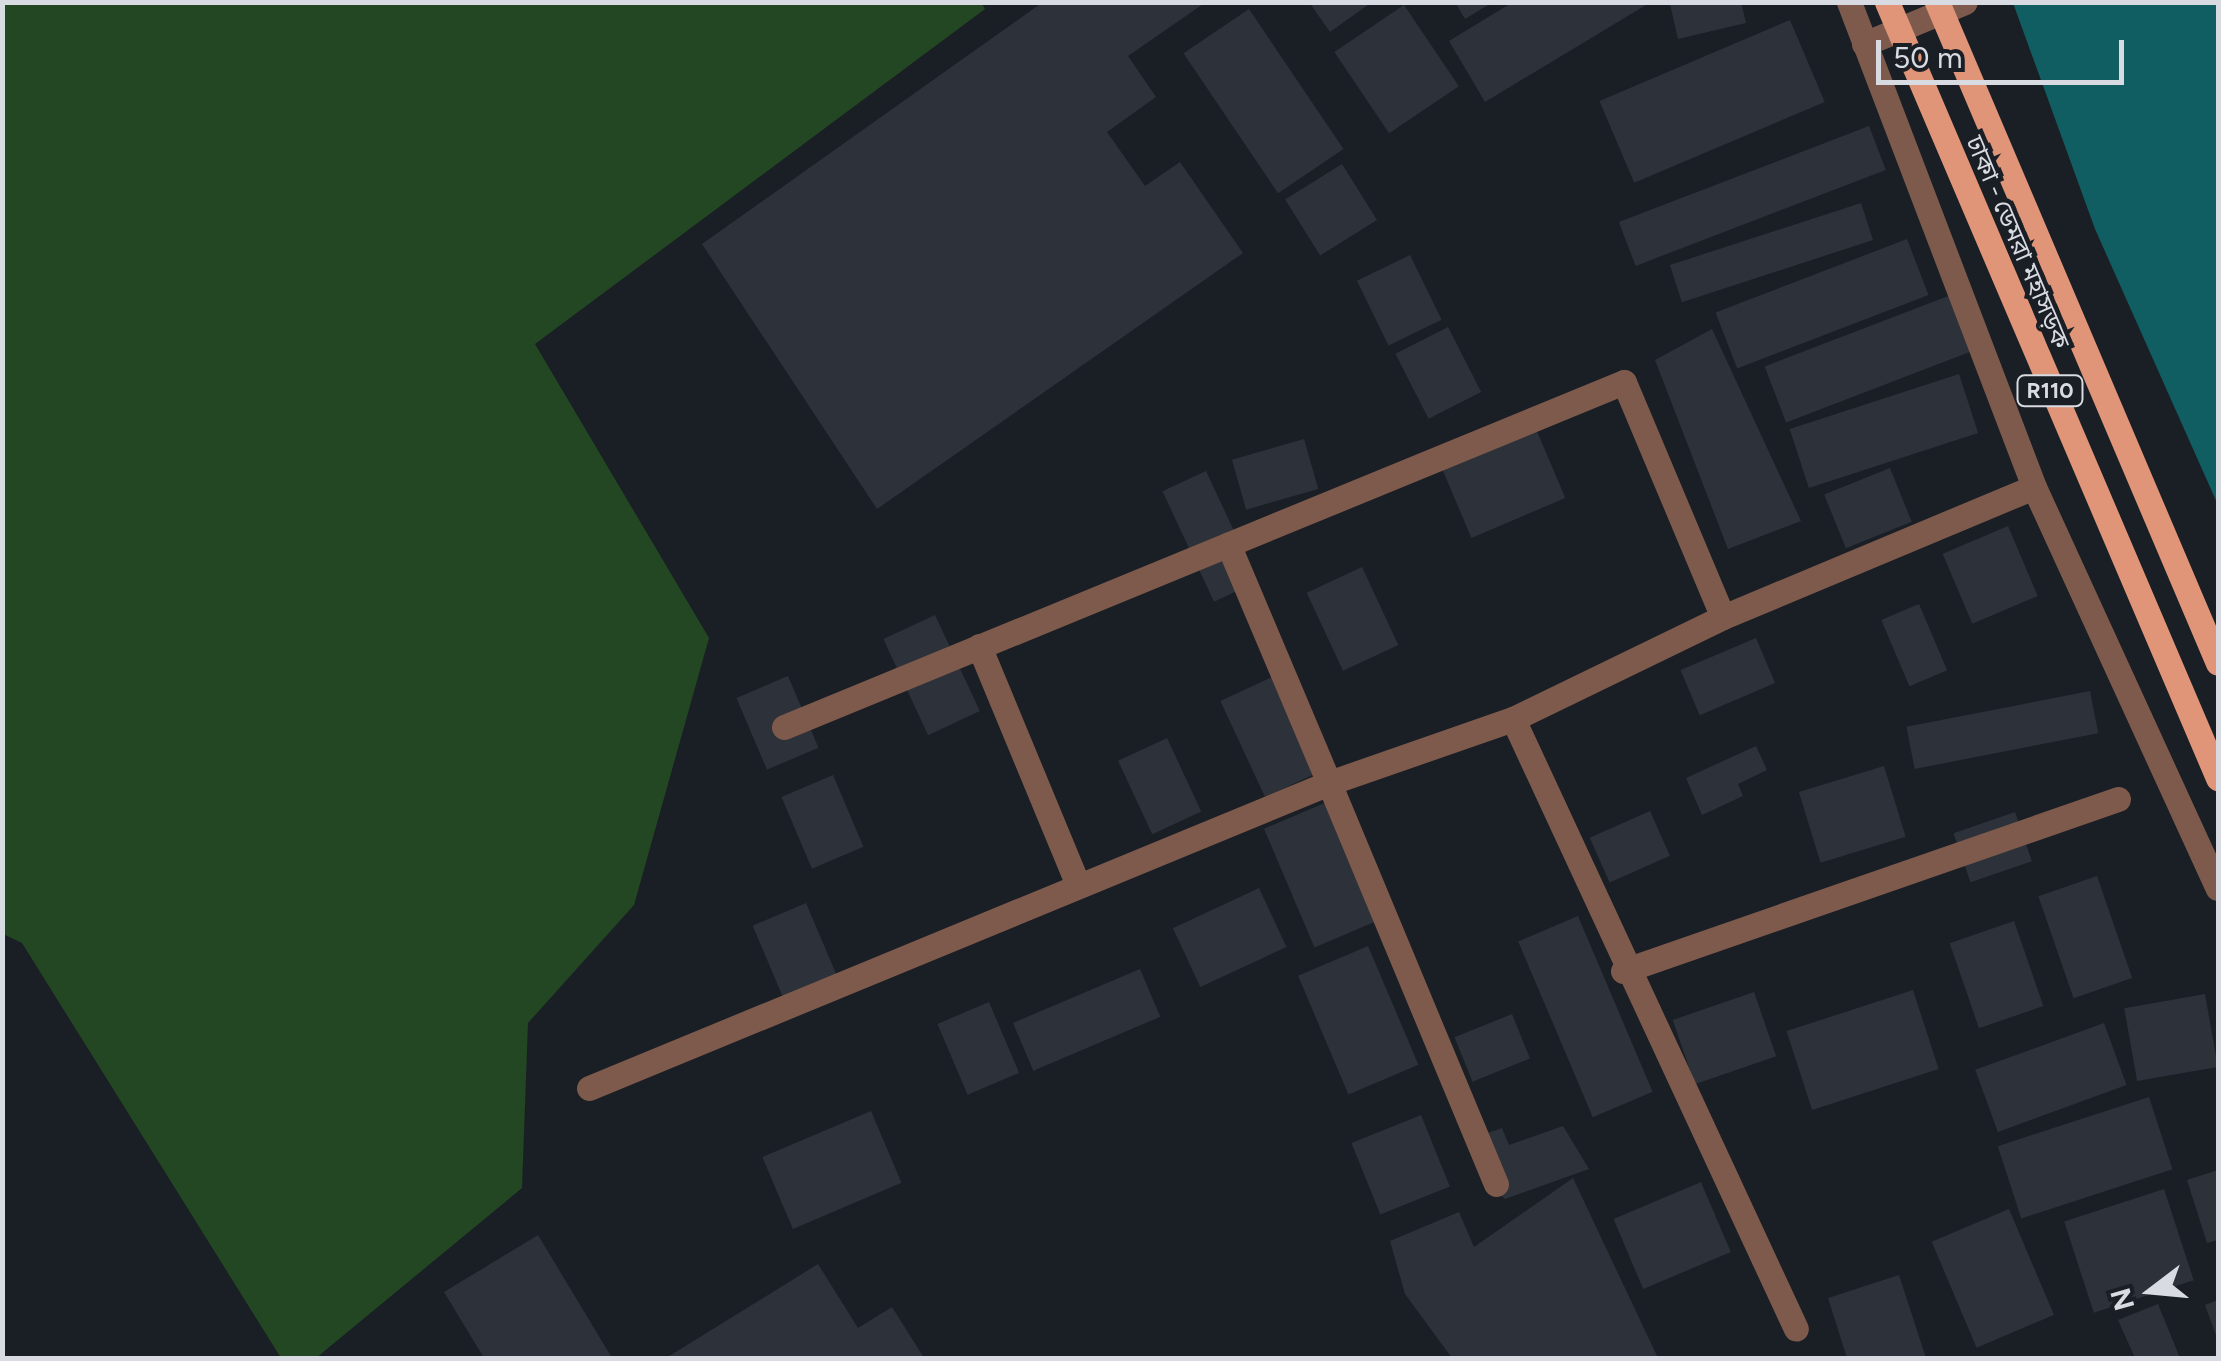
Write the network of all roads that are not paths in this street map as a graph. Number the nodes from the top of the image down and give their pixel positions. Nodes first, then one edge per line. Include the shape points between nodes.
1 (1887, 2) edge
2 (1937, 2) edge
3 (1965, 2) edge
4 (1851, 9) edge
5 (1864, 44) junction
6 (2034, 487) junction
7 (1228, 544) junction
8 (1723, 616) junction
9 (979, 646) junction
10 (2218, 663) edge
11 (1512, 718) junction
12 (784, 727) dead end
13 (2218, 778) edge
14 (1328, 784) junction
15 (2118, 799) dead end
16 (1078, 883) junction
17 (2218, 888) edge
18 (1623, 971) junction
19 (589, 1088) dead end
20 (1496, 1184) dead end
21 (1796, 1330) dead end

1 - 4 street
1 - 13 main road, ঢাকা - ডেমরা মহাসড়ক / R110, bridge
2 - 10 main road, ঢাকা - ডেমরা মহাসড়ক / R110, bridge
3 - 5 street
4 - 5 street
5 - 6 street
6 - 8 street
6 - 17 street
7 - 8 street via 1624,382
7 - 9 street
7 - 14 street
8 - 11 street
9 - 12 street
9 - 16 street
11 - 14 street
11 - 18 street
14 - 16 street
14 - 20 street
15 - 18 street
16 - 19 street
18 - 21 street

